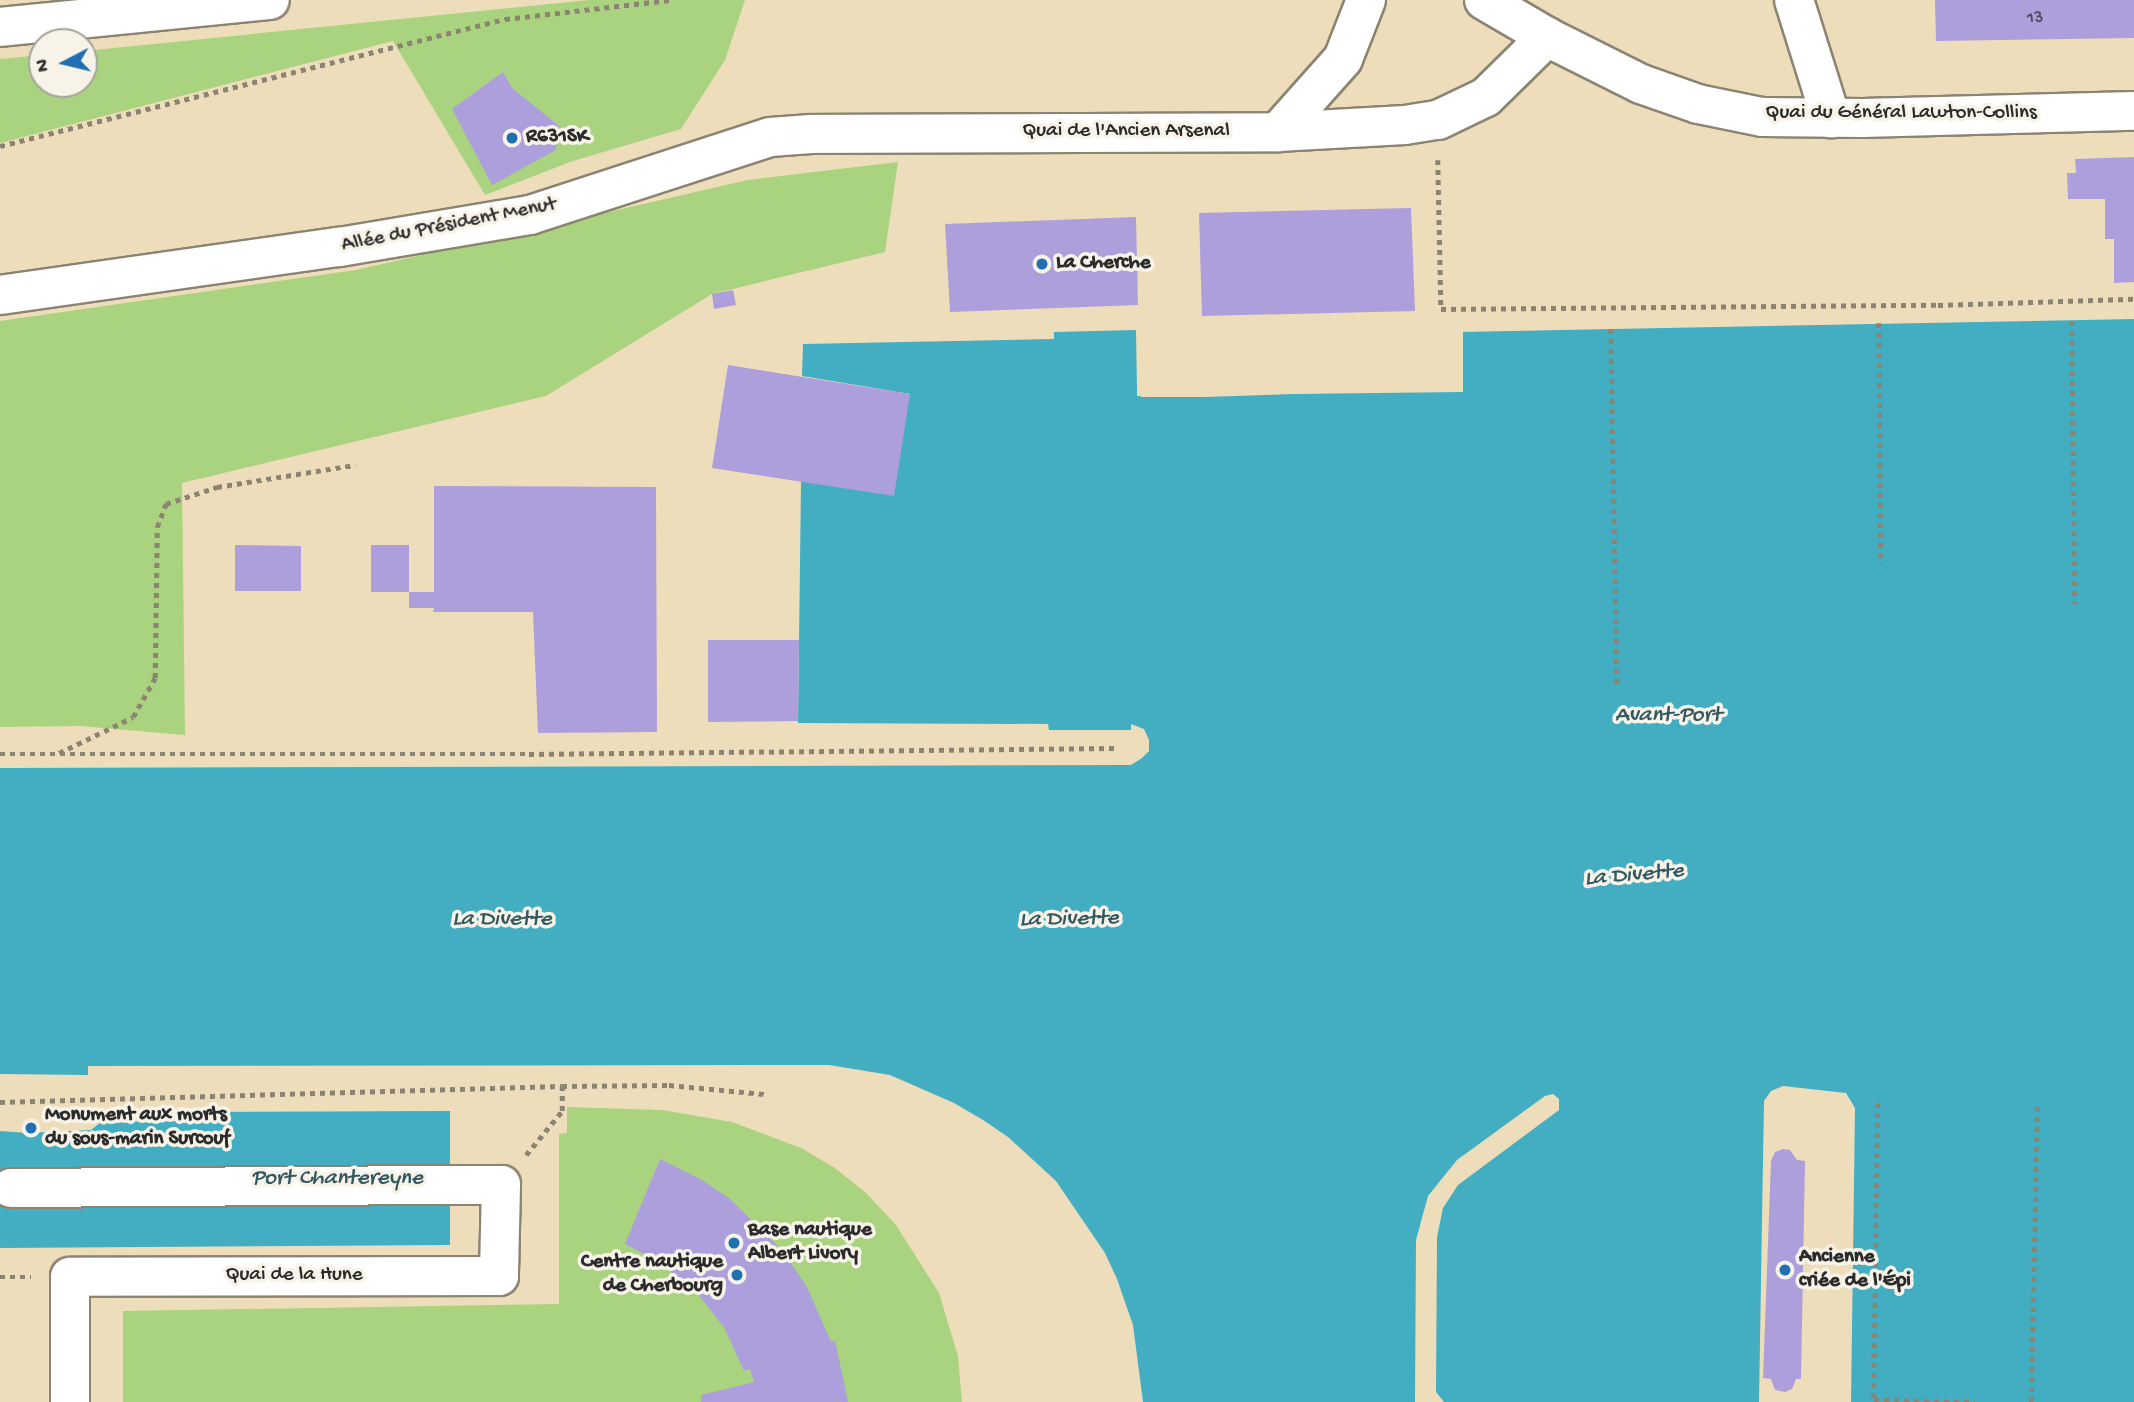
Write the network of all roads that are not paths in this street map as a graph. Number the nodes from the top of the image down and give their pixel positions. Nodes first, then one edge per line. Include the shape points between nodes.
1 (270, 0) edge
2 (1366, 0) edge
3 (1484, 0) edge
4 (1794, 0) edge
5 (0, 27) edge
6 (1547, 37) junction
7 (2134, 111) edge
8 (1831, 118) junction
9 (1278, 132) junction
10 (975, 133) joint
11 (0, 296) edge
12 (10, 1188) dead end
13 (70, 1402) edge

1 - 5 street
2 - 9 street via 1343,59
3 - 6 street, Quai du Général Lawton-Collins
4 - 8 street
6 - 8 street, Quai du Général Lawton-Collins via 1641,84 1698,104 1762,117
6 - 9 street, Quai de l'Ancien Arsenal via 1486,97 1438,120
7 - 8 street, Quai du Général Lawton-Collins
9 - 10 street, Quai de l'Ancien Arsenal
10 - 11 street, Allée du Président Menut via 770,137 530,215
12 - 13 street, Quai de la Hune via 501,1185 499,1276 70,1277

